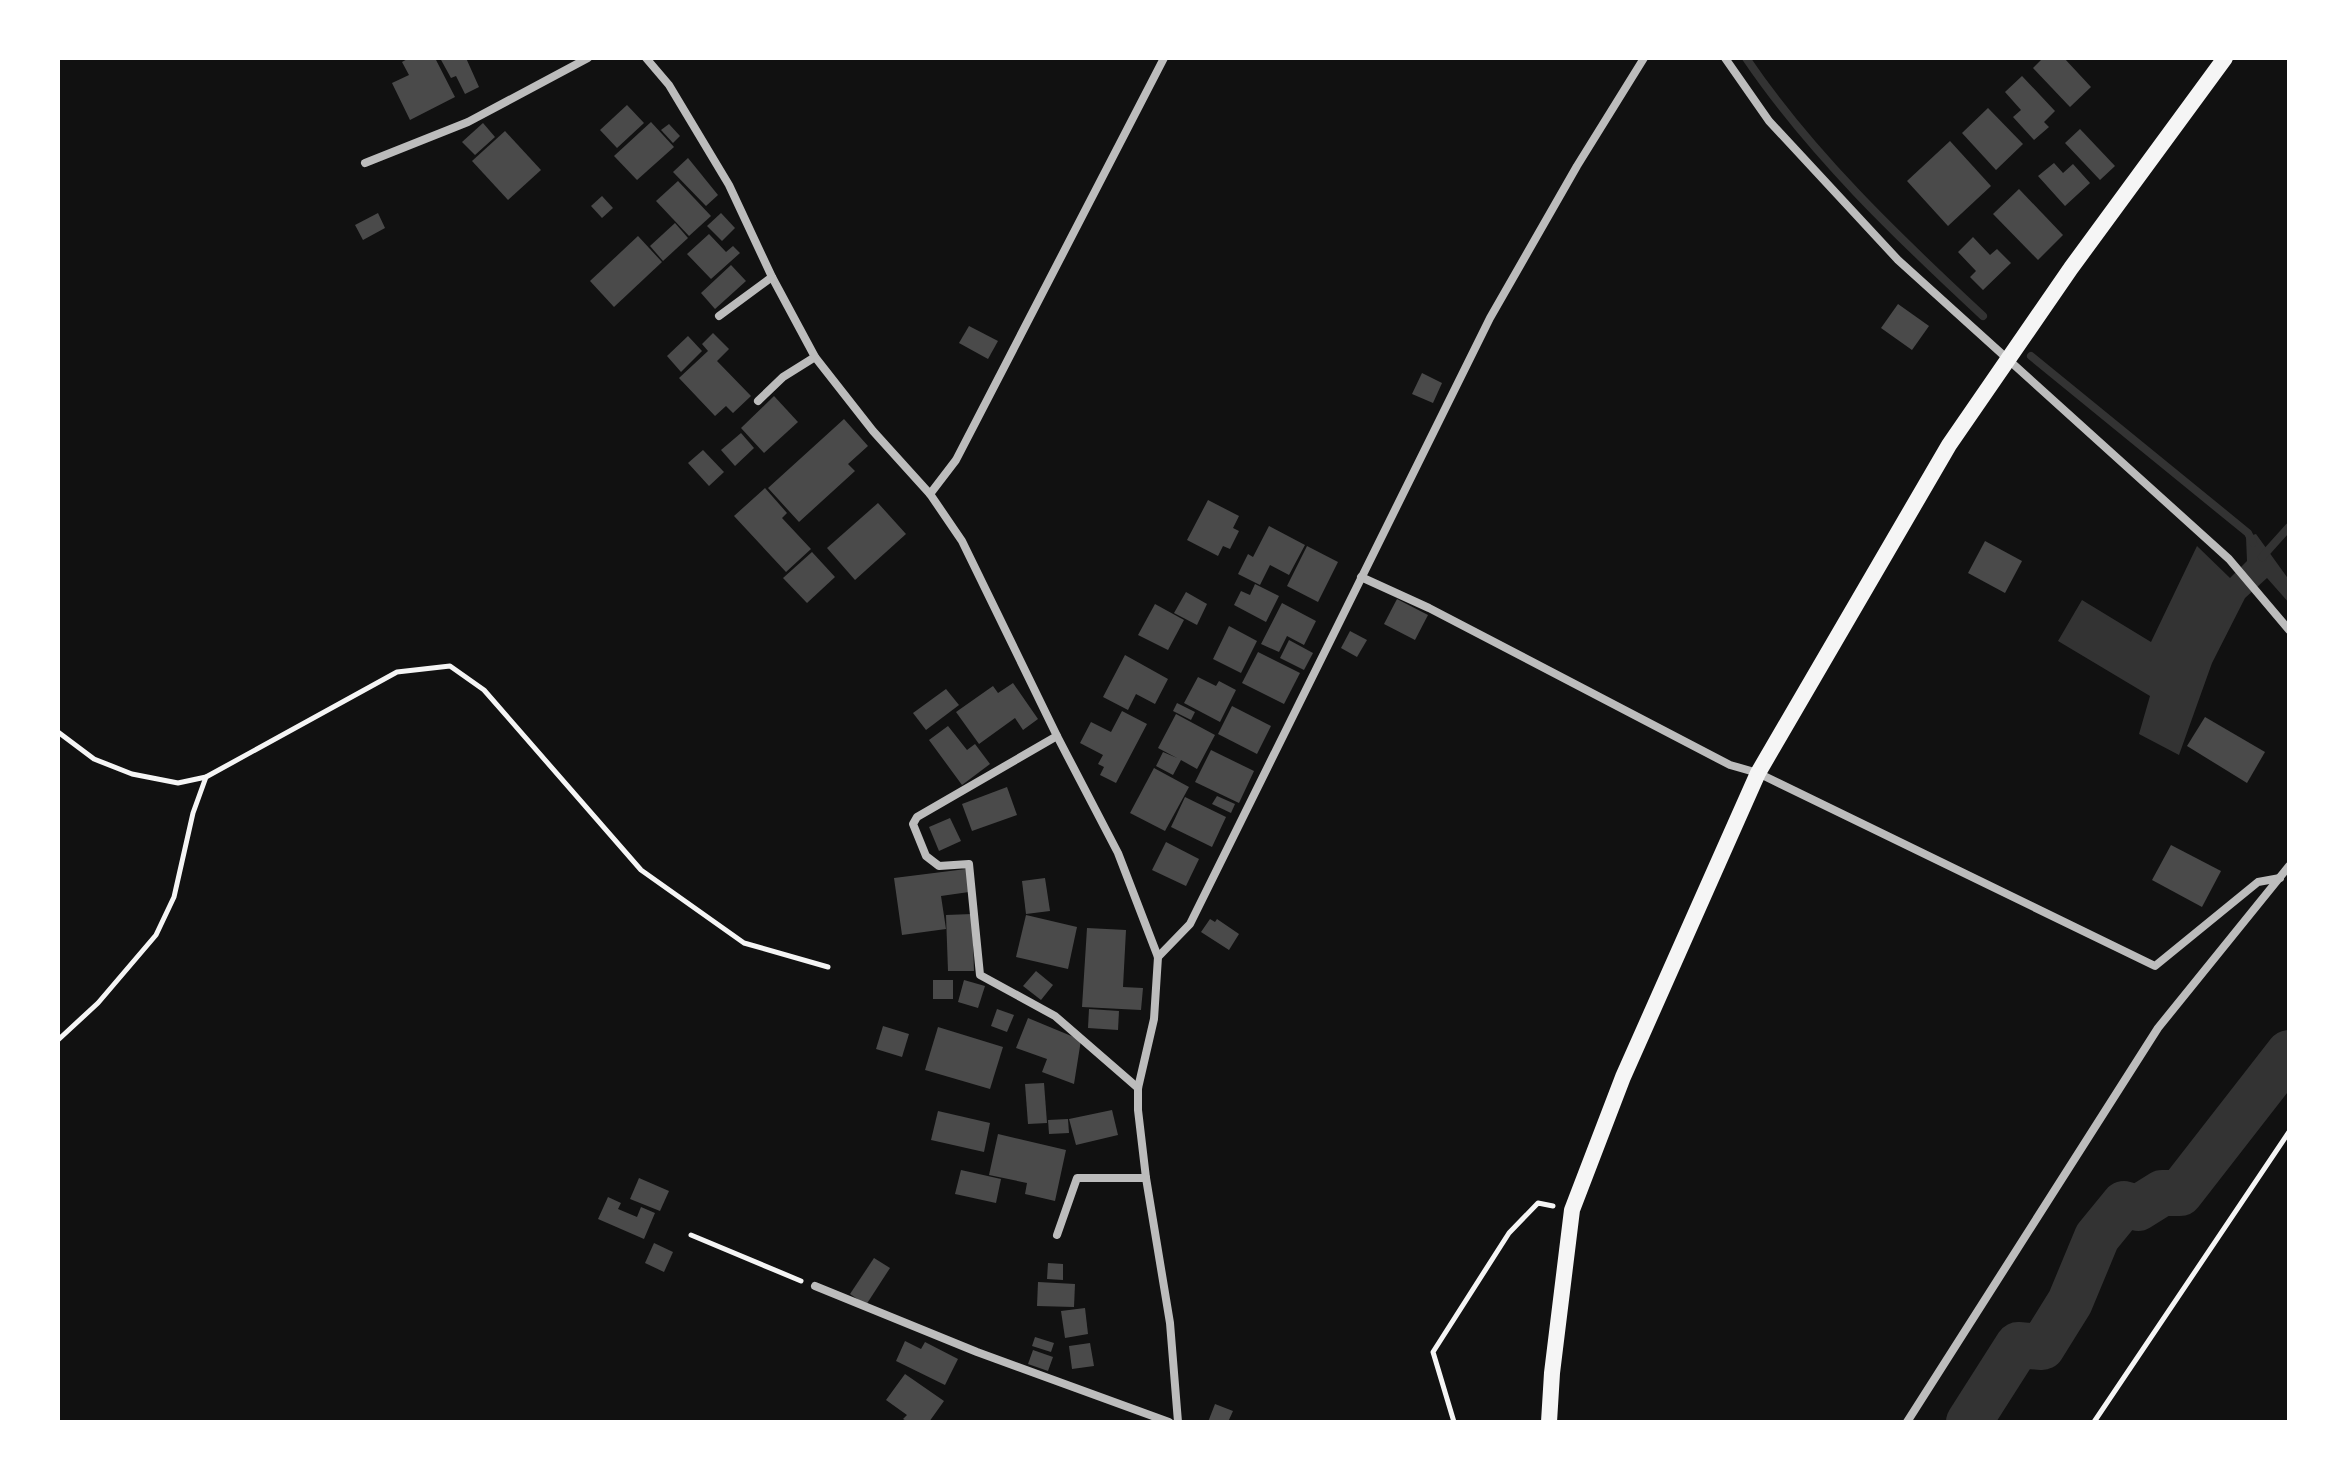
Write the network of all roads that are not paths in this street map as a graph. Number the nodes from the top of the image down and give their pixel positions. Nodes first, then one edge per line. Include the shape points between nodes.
1 (588, 58) edge
2 (646, 58) edge
3 (1164, 58) edge
4 (1644, 58) edge
5 (1725, 58) edge
6 (2225, 58) edge
7 (365, 163) dead end
8 (772, 277) junction
9 (719, 316) dead end
10 (815, 357) junction
11 (2008, 361) junction
12 (758, 401) dead end
13 (930, 494) junction
14 (1361, 577) junction
15 (2289, 630) edge
16 (1057, 736) junction
17 (1758, 773) junction
18 (2289, 866) edge
19 (2280, 878) junction
20 (1158, 957) junction
21 (1138, 1088) junction
22 (1146, 1178) junction
23 (1057, 1235) dead end
24 (815, 1286) road end
25 (1169, 1422) edge
26 (1178, 1422) edge
27 (1549, 1422) edge
28 (1907, 1422) edge

1 - 7 street via 468,122
2 - 8 street via 669,85 729,185
3 - 13 street via 956,460
4 - 14 street via 1490,318
5 - 11 street via 1769,121 1898,260
6 - 11 main road
8 - 9 street
8 - 10 street
10 - 12 street
10 - 13 street
11 - 15 street via 2229,559
11 - 17 main road via 1949,445
13 - 16 street via 962,541
14 - 17 street via 1730,765
14 - 20 street via 1190,924
16 - 20 street via 1118,853
16 - 21 street via 913,824 926,856 939,866 969,864 980,975 1055,1016
17 - 19 street via 2155,966 2258,882
17 - 27 main road via 1623,1077 1572,1210
18 - 19 street
19 - 28 street via 2158,1028
20 - 21 street via 1154,1019
21 - 22 street
22 - 23 street via 1077,1178
22 - 26 street via 1170,1323
24 - 25 street

